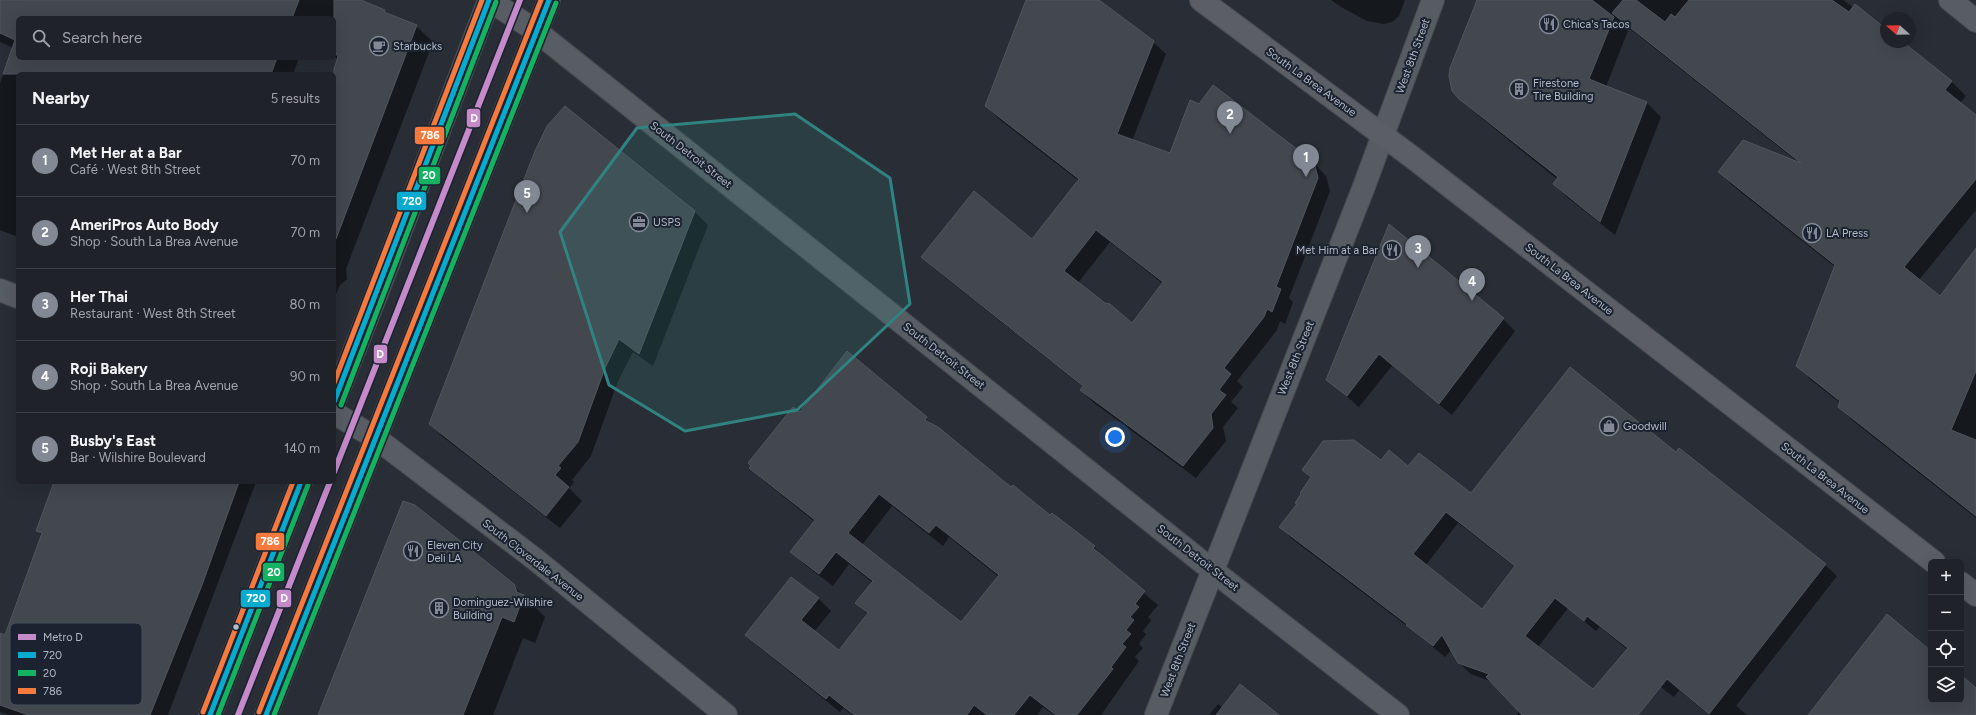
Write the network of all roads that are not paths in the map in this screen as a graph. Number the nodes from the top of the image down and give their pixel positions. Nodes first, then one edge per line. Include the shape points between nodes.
1 (489, 0) edge
2 (549, 0) edge
3 (1201, 0) edge
4 (1433, 0) edge
5 (1950, 0) edge
6 (1976, 21) edge
7 (536, 31) junction
8 (1384, 136) junction
9 (0, 290) edge
10 (16, 296) edge
11 (336, 397) edge
12 (336, 413) edge
13 (377, 439) junction
14 (300, 484) edge
15 (1930, 559) edge
16 (1212, 570) junction
17 (1964, 585) edge
18 (1976, 595) edge
19 (210, 715) edge
20 (266, 715) edge
21 (726, 715) edge
22 (1156, 715) edge
23 (1398, 715) edge

1 - 7 street, South Detroit Street
1 - 11 main road
2 - 7 main road
3 - 8 main road, South La Brea Avenue
4 - 8 street, West 8th Street
5 - 6 street
7 - 13 main road
7 - 16 street, South Detroit Street
8 - 15 main road, South La Brea Avenue
8 - 16 street, West 8th Street
9 - 10 street
12 - 13 street, South Cloverdale Avenue
13 - 20 main road
13 - 21 street, South Cloverdale Avenue via 536,560
14 - 19 main road
16 - 22 street, West 8th Street
16 - 23 street, South Detroit Street
17 - 18 main road

